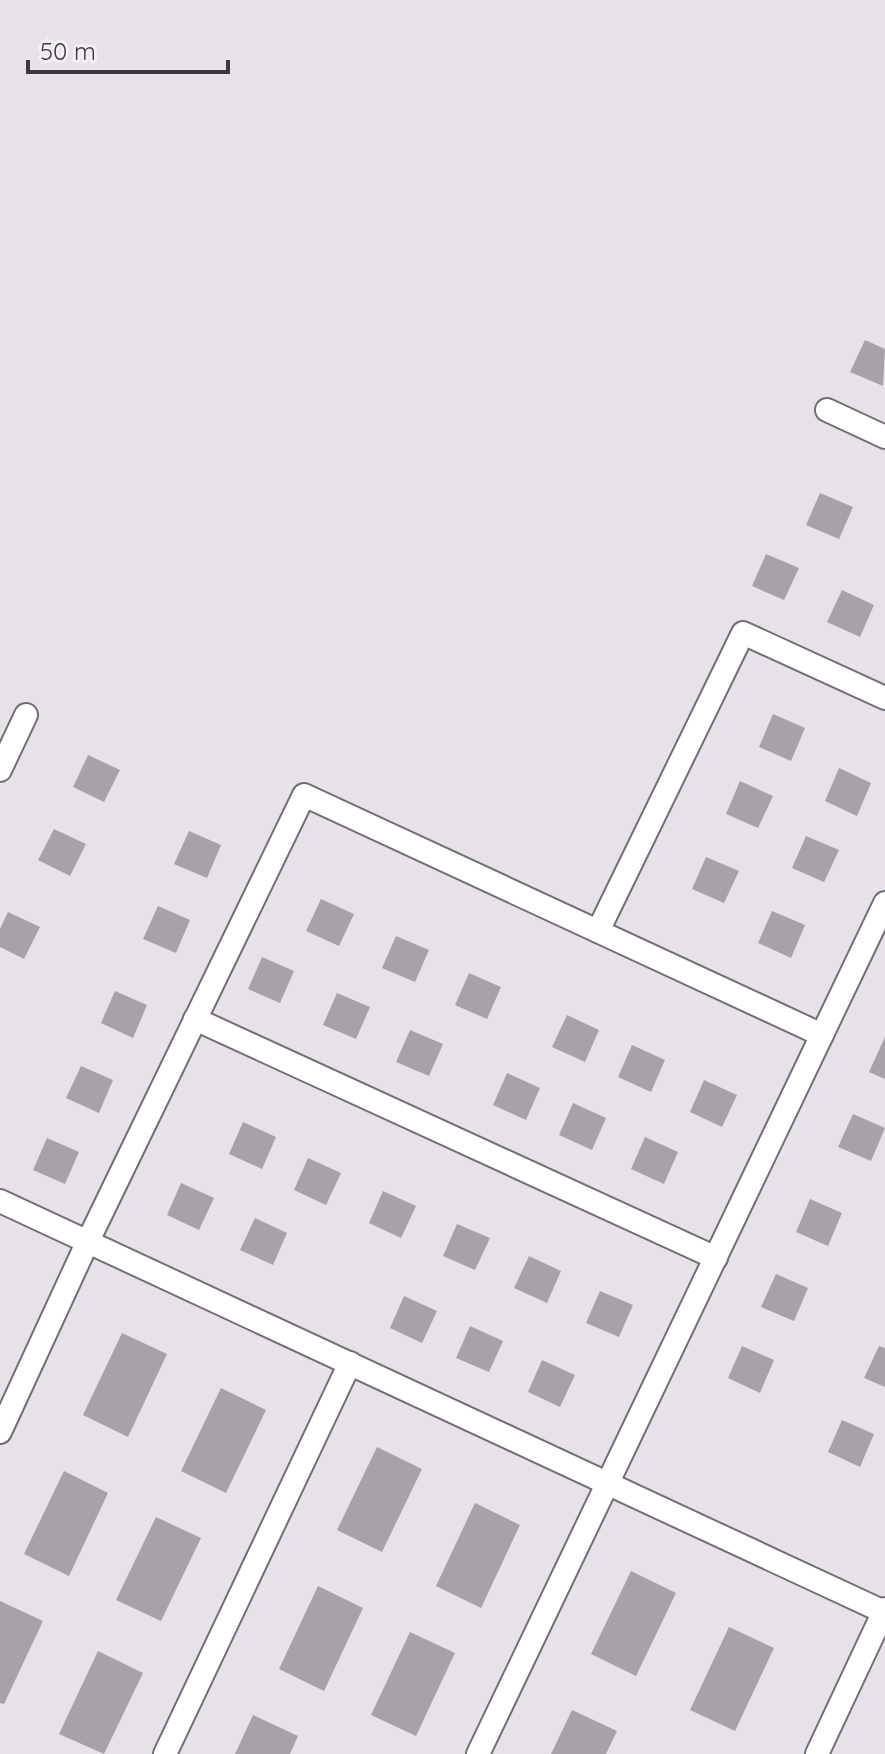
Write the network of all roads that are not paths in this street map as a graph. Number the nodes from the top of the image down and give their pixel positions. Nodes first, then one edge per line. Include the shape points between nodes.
1 (827, 410) dead end
2 (885, 437) edge
3 (885, 698) edge
4 (26, 715) dead end
5 (0, 770) edge
6 (885, 903) edge
7 (598, 931) junction
8 (195, 1019) junction
9 (822, 1035) junction
10 (0, 1201) edge
11 (88, 1241) junction
12 (716, 1258) junction
13 (350, 1363) junction
14 (0, 1432) edge
15 (608, 1483) junction
16 (884, 1611) edge
17 (165, 1754) edge
18 (478, 1754) edge
19 (817, 1754) edge

1 - 2 street
3 - 7 street via 743,633
4 - 5 street
6 - 9 street
7 - 8 street via 304,795
7 - 9 street
8 - 11 street
8 - 12 street
9 - 12 street
10 - 11 street
11 - 13 street
11 - 14 street
12 - 15 street
13 - 15 street
13 - 17 street
15 - 16 street
15 - 18 street
16 - 19 street

